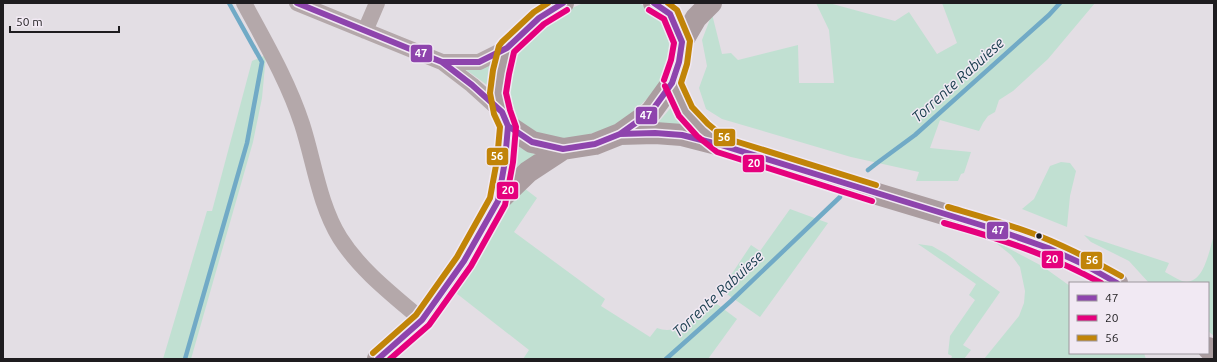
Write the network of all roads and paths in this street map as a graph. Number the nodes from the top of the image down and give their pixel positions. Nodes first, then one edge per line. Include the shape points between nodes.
1 (244, 3) edge
2 (297, 3) edge
3 (377, 3) edge
4 (563, 3) edge
5 (654, 3) edge
6 (711, 3) edge
7 (544, 10) edge
8 (365, 31) junction
9 (682, 42) junction
10 (507, 48) junction
11 (442, 62) junction
12 (672, 83) junction
13 (505, 119) junction
14 (620, 134) junction
15 (720, 145) junction
16 (563, 149) junction
17 (498, 201) junction
18 (1115, 282) edge
19 (422, 320) junction
20 (378, 359) edge

1 - 19 street via 293,100 327,211 340,238 364,268
2 - 8 street
3 - 8 street
4 - 7 main road
5 - 9 main road via 670,14
6 - 9 main road via 696,18
7 - 10 main road
8 - 11 street
9 - 12 main road
10 - 11 street via 479,62
10 - 13 main road via 500,72 498,93
11 - 13 street via 472,85
12 - 14 main road via 651,112
12 - 15 main road via 685,111
13 - 16 main road via 532,142
13 - 17 main road via 505,161
14 - 15 main road via 655,132 682,135
14 - 16 main road via 595,144
15 - 18 main road via 997,230 1055,251
16 - 17 main road via 528,172
17 - 19 main road via 464,261
19 - 20 main road

